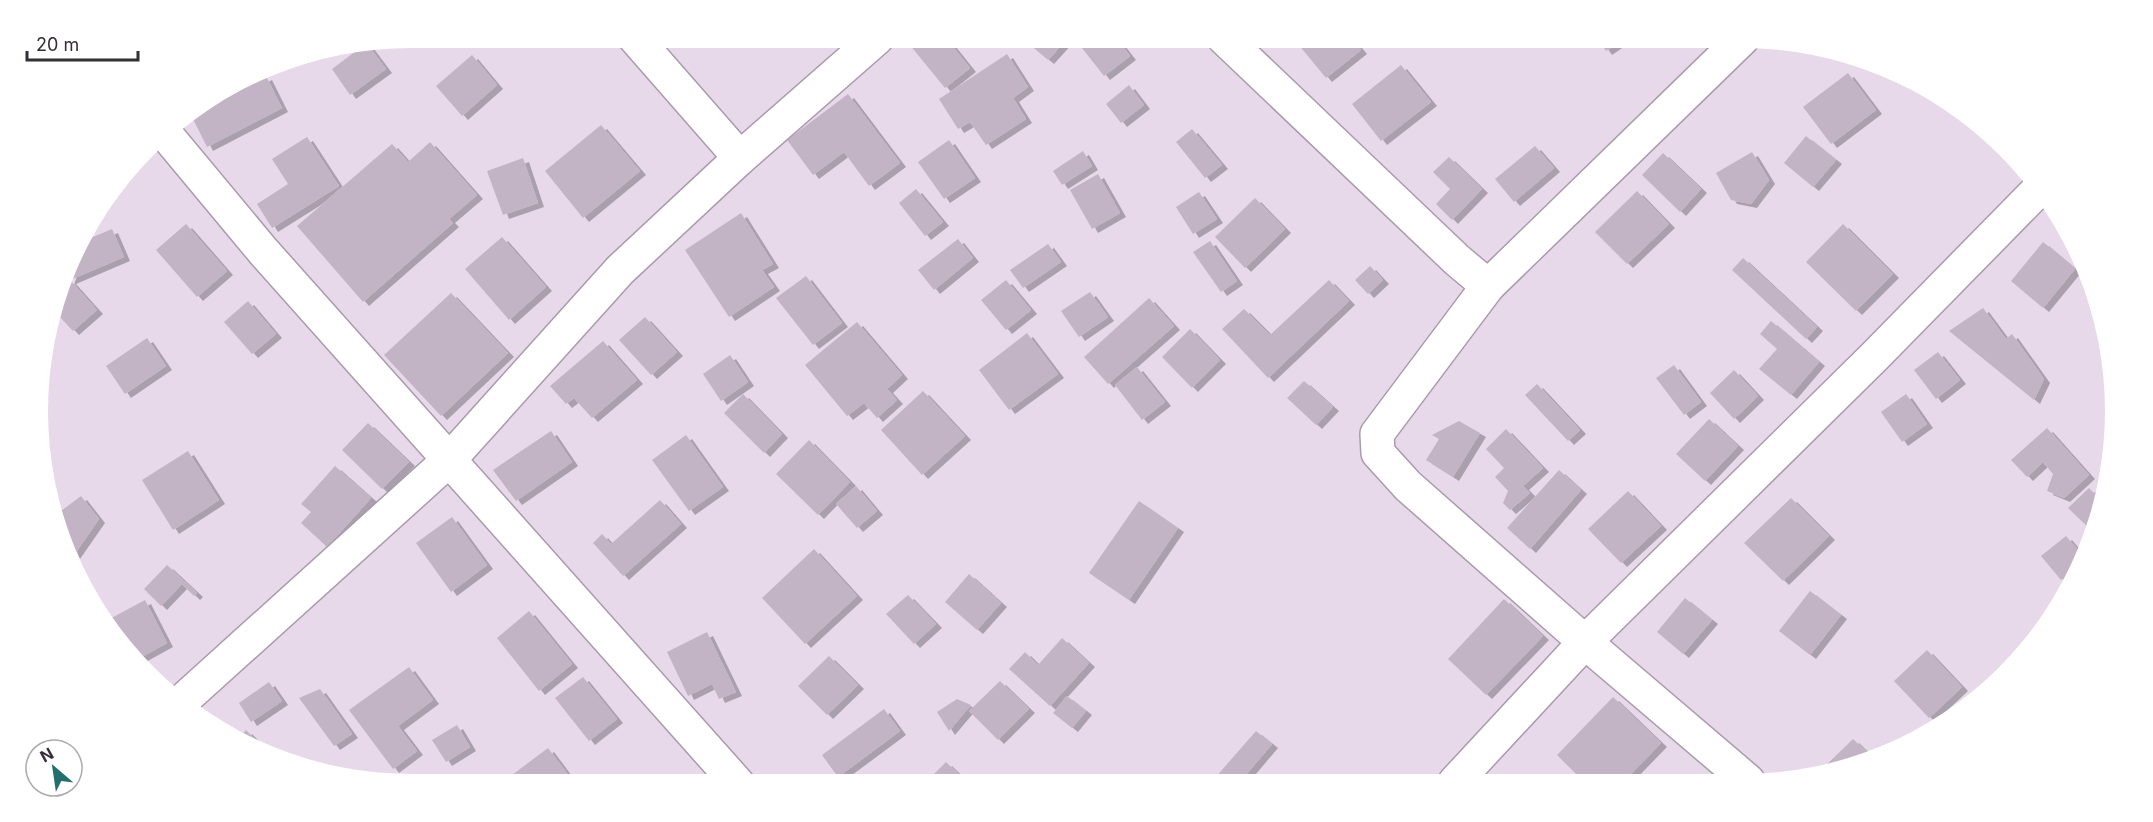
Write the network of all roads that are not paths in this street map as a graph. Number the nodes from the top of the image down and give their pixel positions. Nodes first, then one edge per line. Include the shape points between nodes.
1 (644, 48) edge
2 (866, 48) edge
3 (1234, 48) edge
4 (1731, 48) edge
5 (170, 140) edge
6 (740, 158) junction
7 (2033, 195) edge
8 (1488, 286) junction
9 (449, 460) junction
10 (1585, 642) junction
11 (187, 697) edge
12 (729, 774) edge
13 (1462, 774) edge
14 (1740, 774) edge

1 - 6 street
2 - 6 street
3 - 8 street
4 - 8 street
5 - 9 street
6 - 9 street via 620,270
7 - 10 street
8 - 10 street via 1377,434 1378,453 1408,486
9 - 11 street
9 - 12 street
10 - 13 street
10 - 14 street

